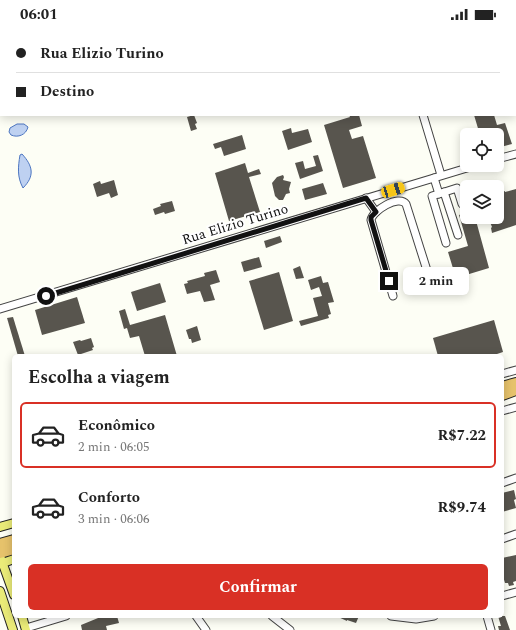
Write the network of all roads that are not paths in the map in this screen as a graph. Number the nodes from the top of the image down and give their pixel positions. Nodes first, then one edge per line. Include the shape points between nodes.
1 (423, 116) edge
2 (516, 154) edge
3 (504, 157) edge
4 (460, 170) edge
5 (441, 175) junction
6 (434, 178) junction
7 (441, 193) junction
8 (366, 198) junction
9 (460, 198) edge
10 (376, 212) junction
11 (458, 235) dead end
12 (446, 243) dead end
13 (431, 283) dead end
14 (393, 296) dead end
15 (0, 309) edge
16 (516, 370) edge
17 (504, 373) edge
18 (516, 383) edge
19 (504, 386) edge
20 (516, 390) edge
21 (504, 394) edge
22 (516, 407) edge
23 (504, 410) edge
24 (516, 478) edge
25 (504, 482) edge
26 (12, 524) edge
27 (0, 527) edge
28 (516, 534) edge
29 (504, 537) edge
30 (12, 541) edge
31 (0, 544) edge
32 (12, 551) edge
33 (1, 559) edge
34 (12, 559) edge
35 (12, 589) edge
36 (0, 591) edge
37 (516, 592) edge
38 (504, 595) edge
39 (2, 605) edge
40 (23, 618) edge
41 (60, 618) edge
42 (197, 618) edge
43 (275, 618) edge
44 (408, 618) edge
45 (422, 618) edge
46 (488, 618) edge
47 (26, 629) edge
48 (202, 629) edge
49 (13, 630) edge
50 (290, 630) edge
51 (491, 630) edge

1 - 5 street
2 - 3 street
4 - 5 street, Rua Elizio Turino
5 - 6 street, Rua Elizio Turino
6 - 7 street
6 - 8 street, Rua Elizio Turino
7 - 9 street via 457,188
7 - 11 street
7 - 12 street via 432,196
8 - 10 street
8 - 15 street, Rua Elizio Turino
10 - 13 street via 400,199 404,201
10 - 14 street via 371,220
16 - 17 street
18 - 19 highway
20 - 21 highway
22 - 23 street
24 - 25 street
26 - 27 main road
28 - 29 street
30 - 31 highway
32 - 33 highway
33 - 34 main road
33 - 35 main road
36 - 39 main road
37 - 38 street
39 - 49 main road
40 - 47 main road
41 - 47 street
42 - 48 street
43 - 50 street
44 - 45 street
46 - 51 street

